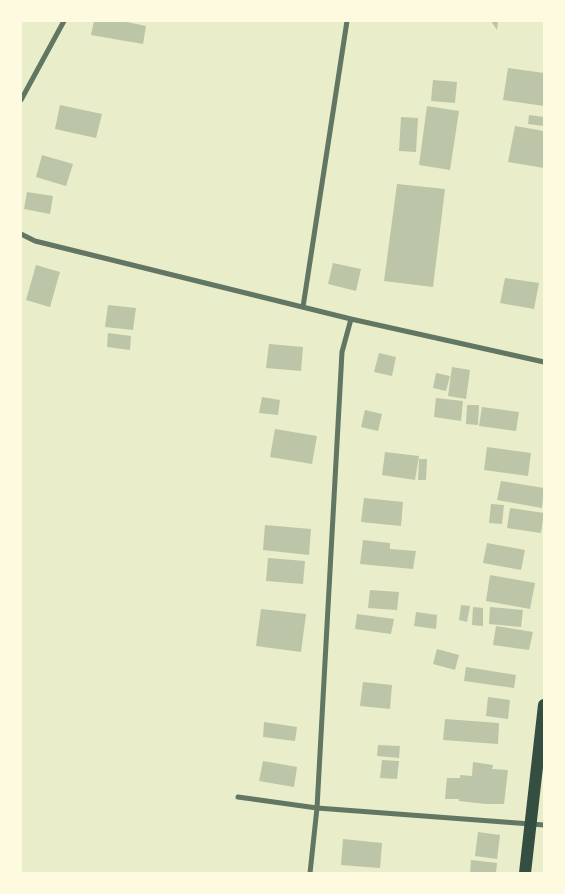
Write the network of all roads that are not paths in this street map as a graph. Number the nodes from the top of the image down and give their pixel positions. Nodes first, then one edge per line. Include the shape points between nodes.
1 (64, 21) edge
2 (347, 21) edge
3 (21, 100) edge
4 (21, 234) edge
5 (303, 307) junction
6 (351, 319) junction
7 (544, 362) edge
8 (544, 705) edge
9 (238, 797) dead end
10 (317, 808) junction
11 (530, 824) junction
12 (544, 825) edge
13 (310, 873) edge
14 (525, 873) edge

1 - 3 street
2 - 5 street
4 - 5 street
5 - 6 street
6 - 7 street
6 - 10 street via 342,352
8 - 11 main road
9 - 10 street
10 - 11 street
10 - 13 street
11 - 12 street
11 - 14 main road

